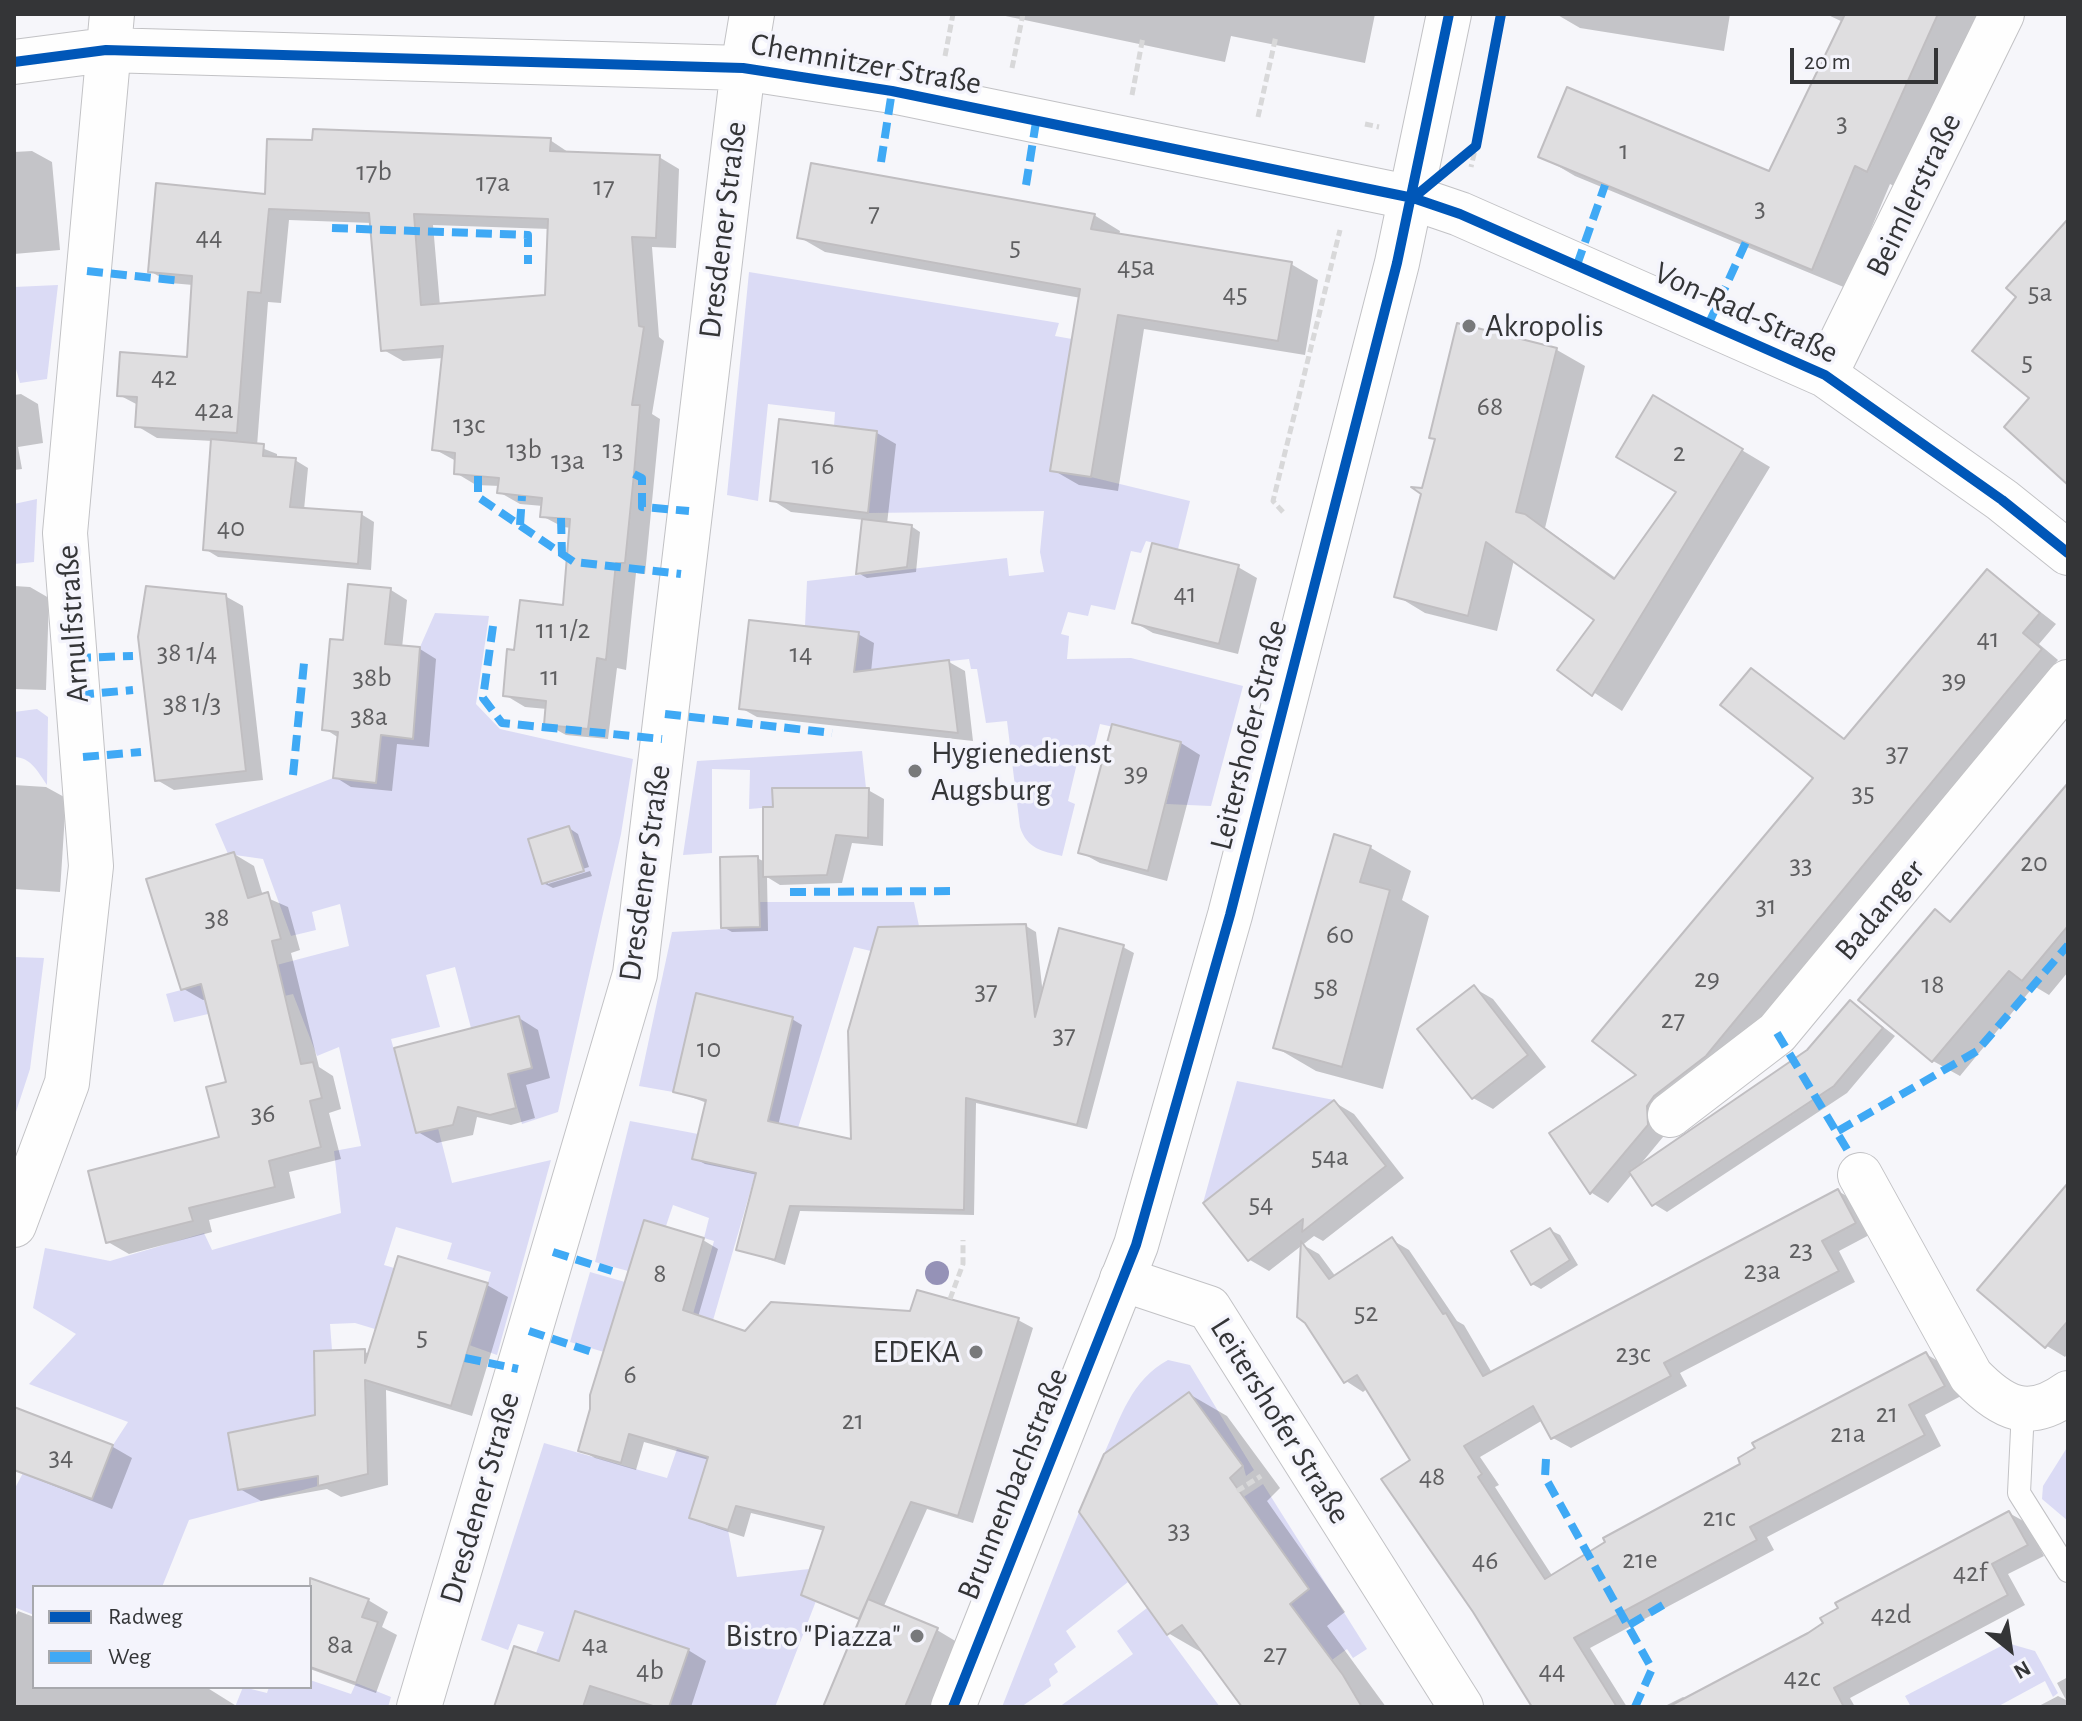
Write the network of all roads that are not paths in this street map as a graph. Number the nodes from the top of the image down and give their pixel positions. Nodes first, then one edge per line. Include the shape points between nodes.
1 (752, 14) edge
2 (1449, 14) edge
3 (2002, 14) edge
4 (109, 32) edge
5 (14, 62) edge
6 (743, 68) junction
7 (1413, 198) junction
8 (1825, 375) junction
9 (2068, 553) edge
10 (2068, 682) edge
11 (1670, 1115) dead end
12 (1860, 1175) dead end
13 (14, 1225) edge
14 (1122, 1279) junction
15 (2068, 1393) edge
16 (2023, 1409) junction
17 (2068, 1571) edge
18 (419, 1707) edge
19 (953, 1707) edge
20 (1461, 1707) edge

1 - 6 street, Dresdener Straße
2 - 7 street, Leitershofer Straße
3 - 8 street, Beimlerstraße
4 - 5 street, Chemnitzer Straße
4 - 6 street, Chemnitzer Straße
4 - 13 street, Arnulfstraße via 65,533 91,866 67,1083
6 - 7 street, Chemnitzer Straße via 892,91
6 - 18 street, Dresdener Straße via 635,974
7 - 8 street, Von-Rad-Straße
7 - 14 street, Leitershofer Straße via 1230,915
8 - 9 street, Von-Rad-Straße
10 - 11 street, Badanger via 1777,1033
12 - 16 street via 1971,1376 1995,1401
14 - 19 street, Brunnenbachstraße
14 - 20 street, Leitershofer Straße via 1209,1308
15 - 16 street via 2048,1408
16 - 17 lane via 2019,1493

